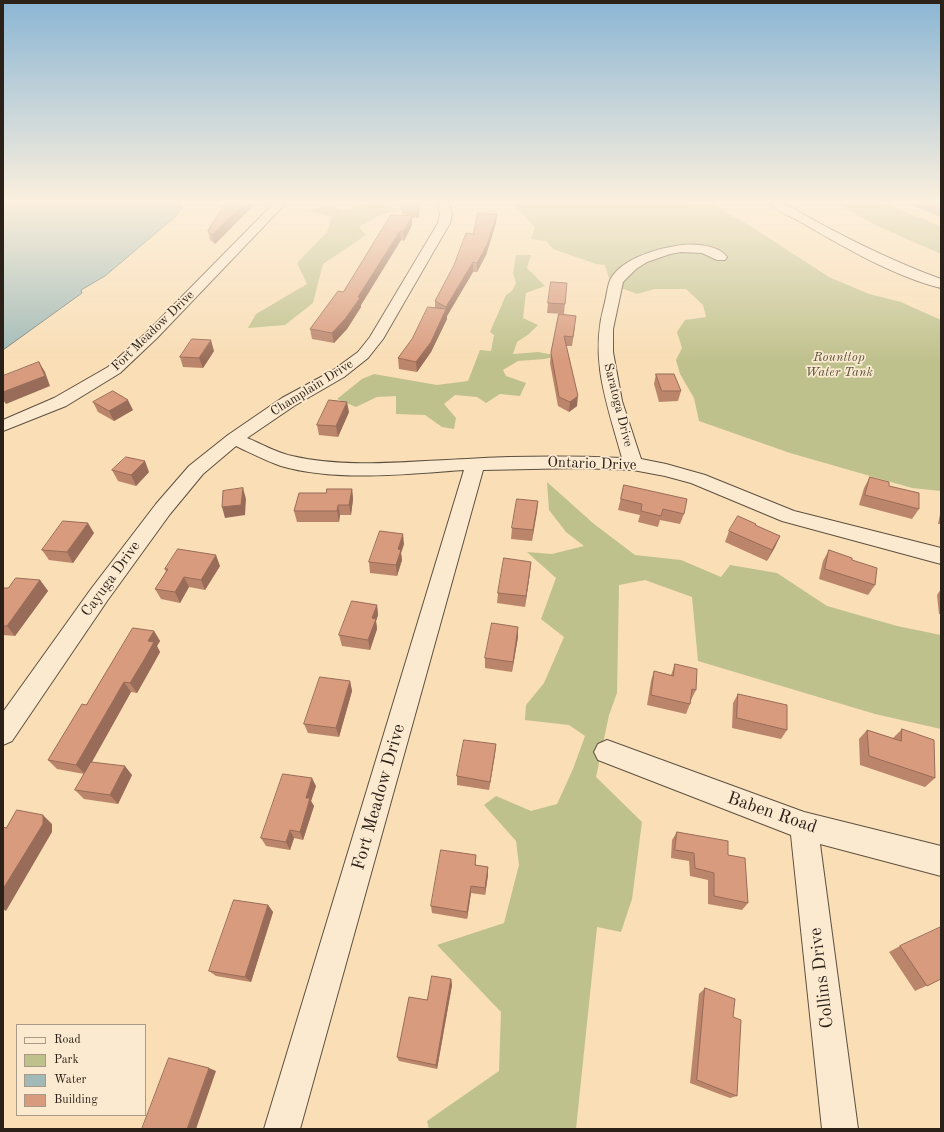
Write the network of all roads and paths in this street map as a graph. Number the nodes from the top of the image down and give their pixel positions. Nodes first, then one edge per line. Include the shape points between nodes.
1 (229, 256) edge
2 (425, 256) edge
3 (655, 256) edge
4 (871, 256) edge
5 (941, 284) edge
6 (3, 426) edge
7 (234, 439) junction
8 (475, 464) junction
9 (633, 464) junction
10 (941, 556) edge
11 (3, 733) edge
12 (606, 752) dead end
13 (804, 826) junction
14 (941, 861) edge
15 (282, 1129) edge
16 (840, 1129) edge

1 - 6 street, Fort Meadow Drive via 114,370 60,402
2 - 7 street, Champlain Drive via 376,339 363,355 338,374 288,402
3 - 9 street, Saratoga Drive via 637,262 616,282 605,335 606,360
4 - 5 street
7 - 8 street, Ontario Drive via 286,461 316,467 353,469
7 - 11 street, Cayuga Drive via 196,470 163,509 99,595
8 - 9 street, Ontario Drive
8 - 15 street, Fort Meadow Drive
9 - 10 street, Ontario Drive via 698,479 789,516
12 - 13 street, Baben Road
13 - 14 street, Baben Road
13 - 16 street, Collins Drive

